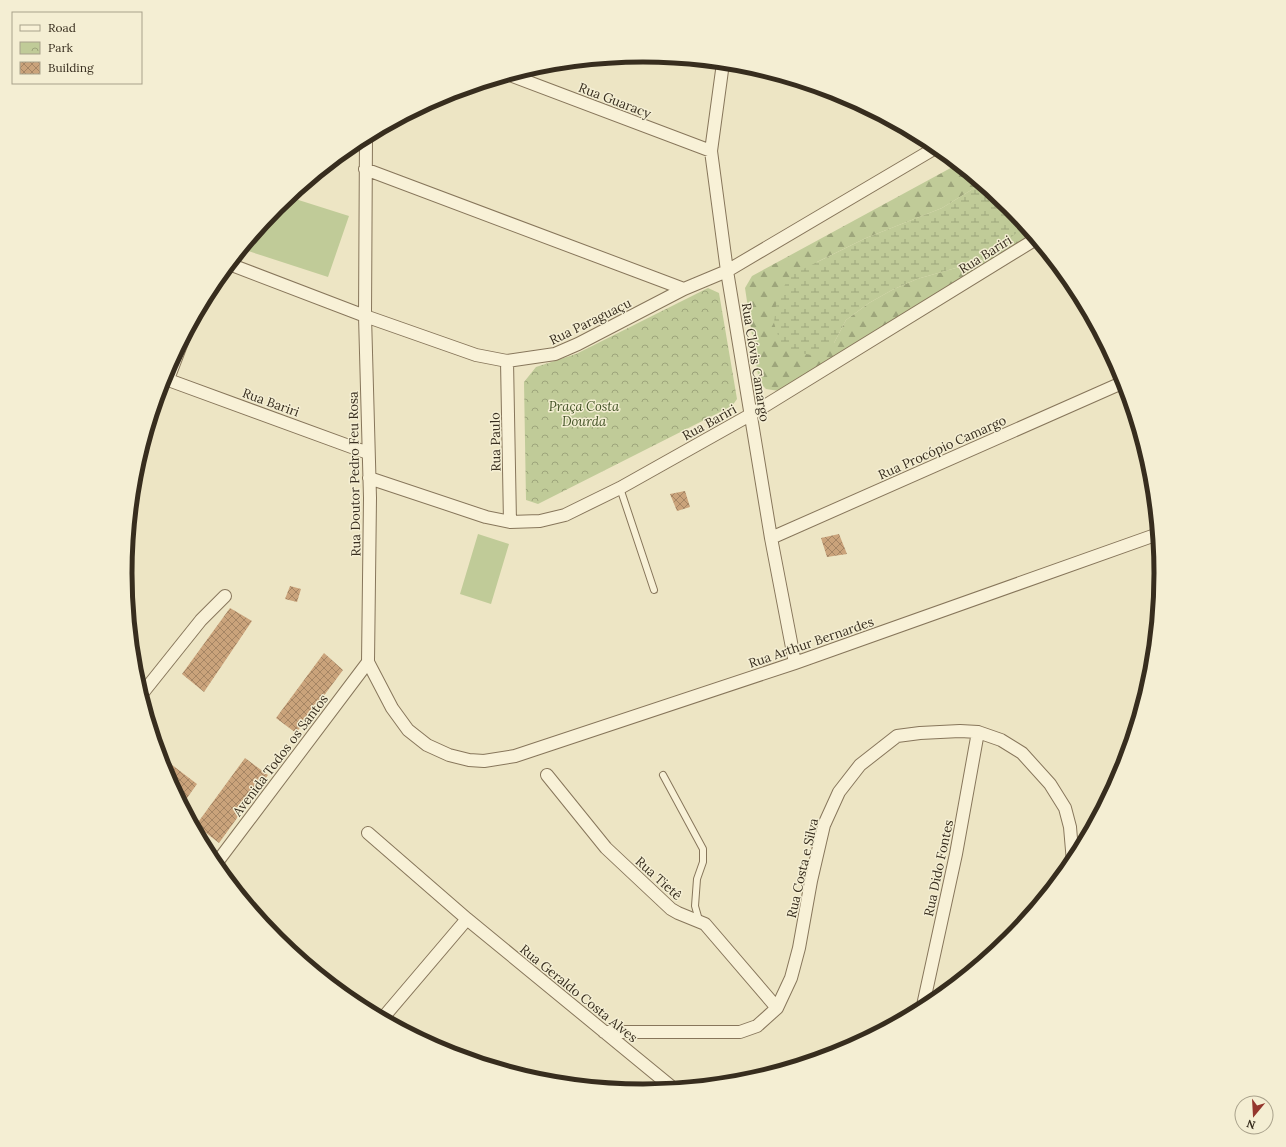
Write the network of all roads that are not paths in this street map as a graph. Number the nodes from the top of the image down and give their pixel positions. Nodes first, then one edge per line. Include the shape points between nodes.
1 (722, 68) edge
2 (517, 78) edge
3 (366, 144) edge
4 (711, 151) junction
5 (931, 151) edge
6 (365, 169) junction
7 (1032, 241) edge
8 (234, 266) edge
9 (726, 271) junction
10 (684, 289) junction
11 (365, 316) junction
12 (507, 361) junction
13 (170, 379) edge
14 (1118, 385) edge
15 (750, 415) junction
16 (368, 453) junction
17 (369, 478) junction
18 (620, 488) junction
19 (510, 522) junction
20 (1153, 536) edge
21 (771, 538) junction
22 (654, 590) dead end
23 (225, 596) dead end
24 (368, 662) junction
25 (795, 663) junction
26 (145, 690) edge
27 (978, 732) junction
28 (469, 760) joint
29 (547, 775) dead end
30 (663, 775) dead end
31 (368, 833) dead end
32 (1072, 851) edge
33 (219, 860) edge
34 (467, 919) junction
35 (699, 920) junction
36 (924, 1001) edge
37 (777, 1008) junction
38 (385, 1015) edge
39 (604, 1032) junction
40 (668, 1084) edge

1 - 4 street, Rua Clóvis Camargo
2 - 4 street, Rua Guaracy
3 - 6 street, Rua Doutor Pedro Feu Rosa
4 - 9 street, Rua Clóvis Camargo
5 - 9 street, Rua Paraguaçu
6 - 10 street
6 - 11 street, Rua Doutor Pedro Feu Rosa
7 - 15 street, Rua Bariri
8 - 11 street, Rua Paraguaçu
9 - 10 street, Rua Paraguaçu
9 - 15 street, Rua Clóvis Camargo
10 - 12 street, Rua Paraguaçu via 555,354
11 - 12 street, Rua Paraguaçu via 476,355
11 - 16 street, Rua Doutor Pedro Feu Rosa
12 - 19 street, Rua Paulo
13 - 16 street, Rua Bariri
14 - 21 street, Rua Procópio Camargo
15 - 18 street, Rua Bariri
15 - 21 street, Rua Clóvis Camargo
16 - 17 street, Rua Doutor Pedro Feu Rosa
17 - 19 street, Rua Bariri via 486,517
17 - 24 street, Rua Doutor Pedro Feu Rosa
18 - 19 street, Rua Bariri via 565,515 540,521
18 - 22 lane
20 - 25 street, Rua Arthur Bernardes
21 - 25 street, Rua Clóvis Camargo
23 - 26 street via 201,620
24 - 28 street, Rua Doutor Pedro Feu Rosa via 392,708 408,730 427,745 449,755
24 - 33 street, Avenida Todos os Santos
25 - 28 street, Rua Arthur Bernardes via 515,756 484,761
27 - 32 street, Rua Costa e Silva via 1001,740 1022,753 1050,784 1065,808
27 - 36 street, Rua Dido Fontes via 956,854
27 - 37 street, Rua Costa e Silva via 897,736 860,765 839,792 824,825 799,948 791,978
29 - 35 street, Rua Tietê via 606,848 671,909
30 - 35 lane via 703,849 695,906
31 - 34 street, Rua Geraldo Costa Alves
34 - 38 street
34 - 39 street, Rua Geraldo Costa Alves
35 - 37 street, Rua Tietê
37 - 39 street, Rua Costa e Silva via 758,1026 740,1032
39 - 40 street, Rua Geraldo Costa Alves

